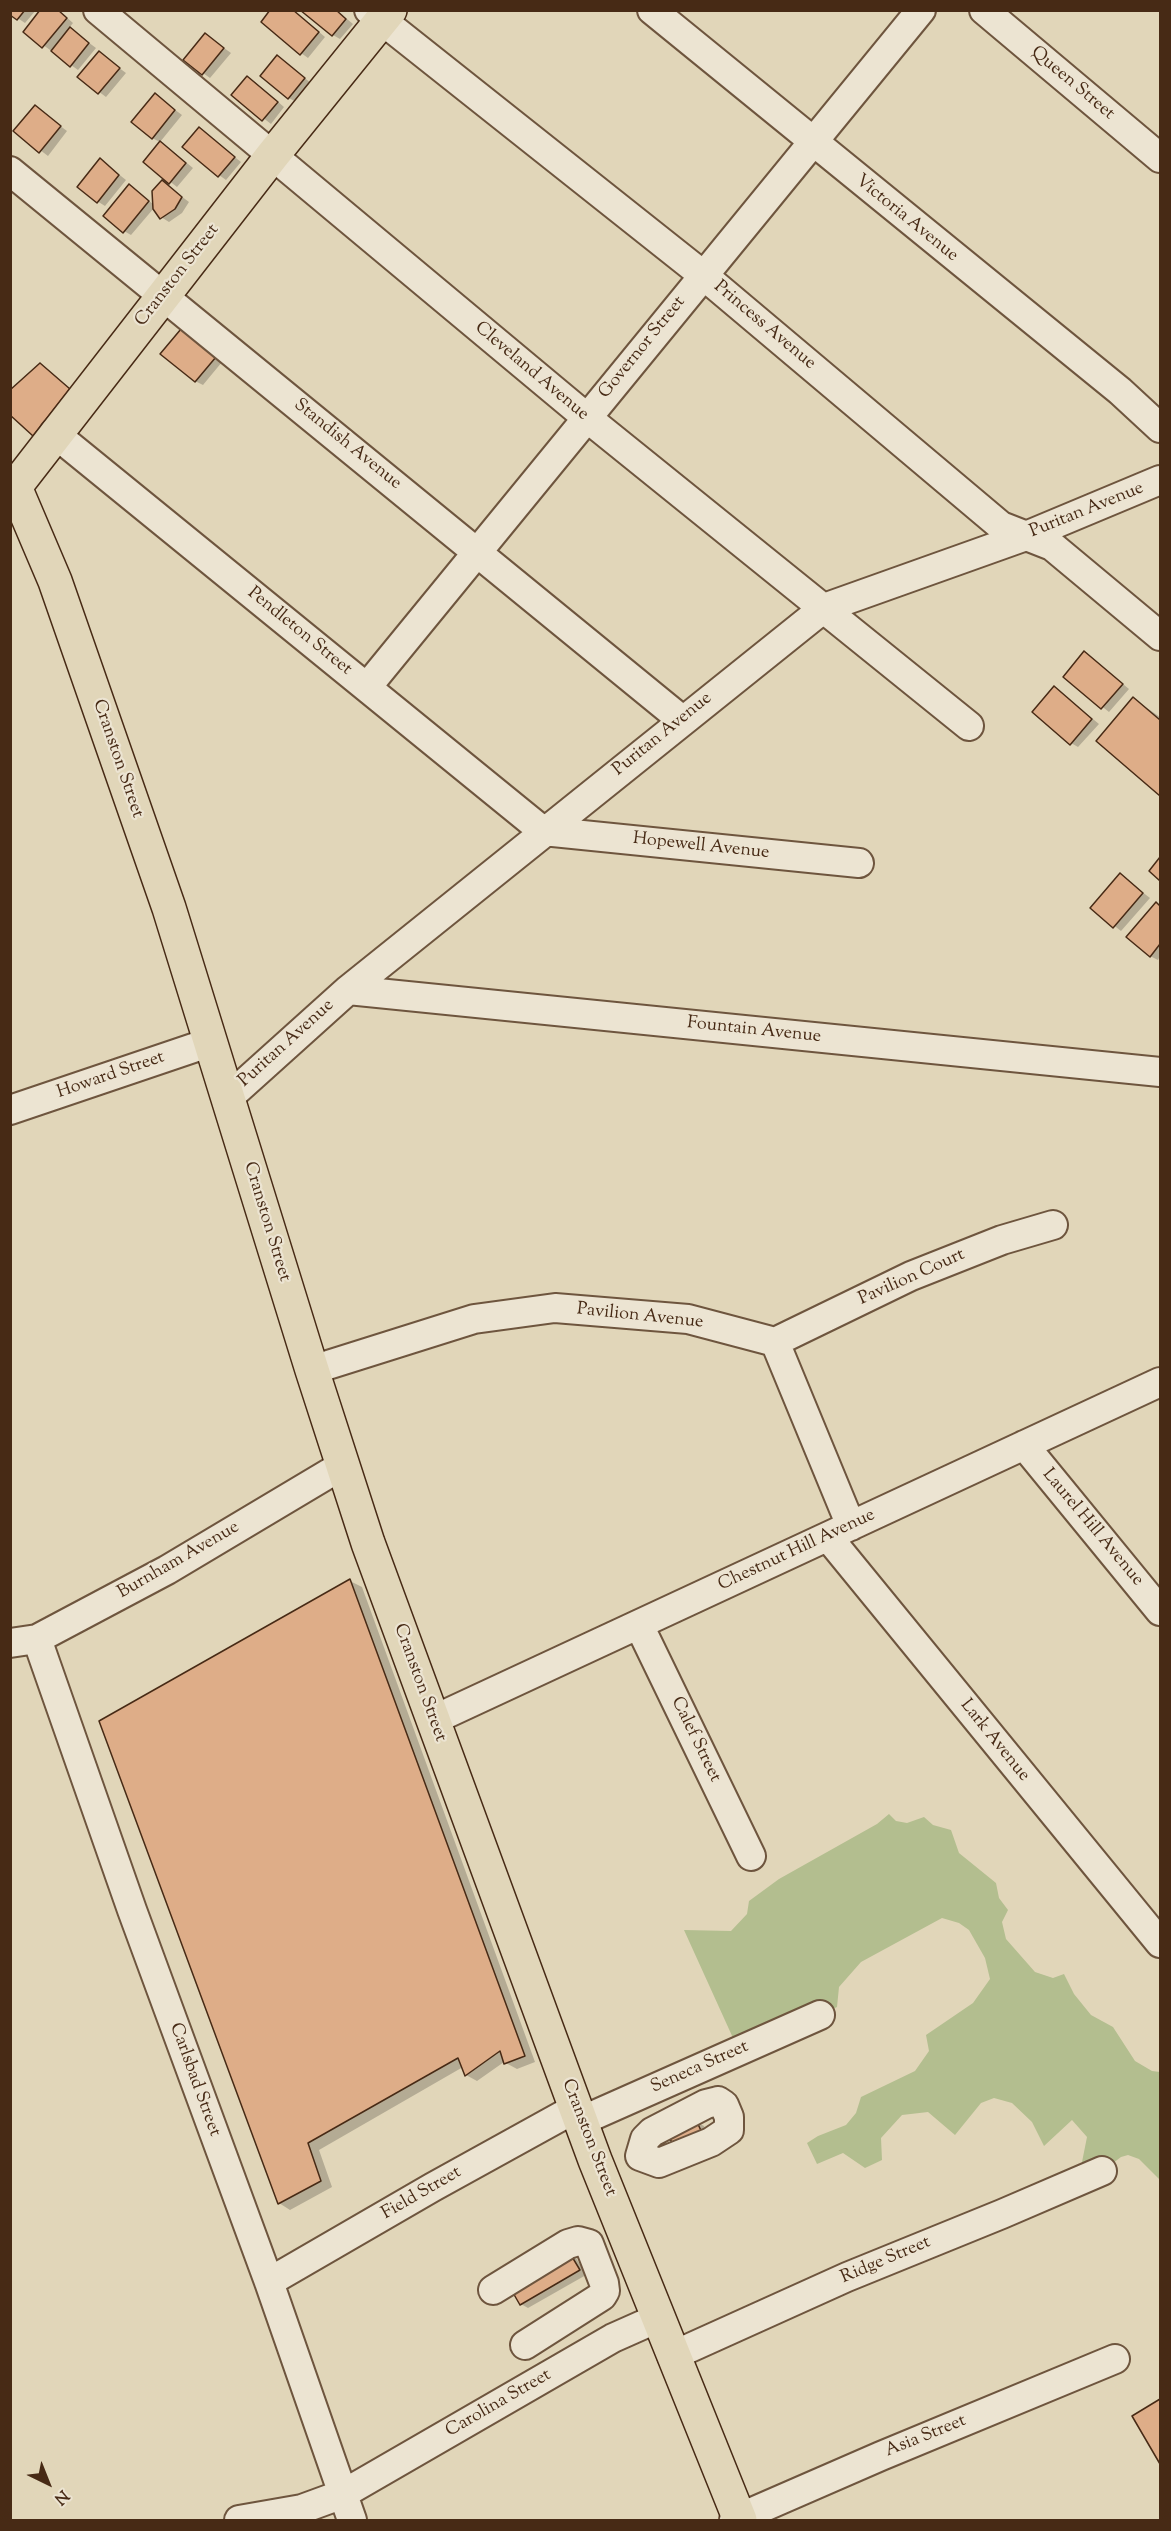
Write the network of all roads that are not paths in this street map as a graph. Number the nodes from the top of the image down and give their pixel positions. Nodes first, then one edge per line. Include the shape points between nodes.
1 (98, 10) edge
2 (652, 10) edge
3 (921, 10) edge
4 (984, 10) edge
5 (380, 14) edge
6 (813, 142) junction
7 (272, 156) junction
8 (1161, 158) edge
9 (10, 171) edge
10 (704, 275) junction
11 (163, 295) junction
12 (586, 417) junction
13 (1161, 428) edge
14 (54, 433) junction
15 (1161, 480) edge
16 (12, 485) edge
17 (1026, 536) junction
18 (477, 551) junction
19 (824, 608) junction
20 (1161, 636) edge
21 (367, 687) junction
22 (682, 720) junction
23 (969, 726) dead end
24 (543, 831) junction
25 (858, 863) dead end
26 (348, 990) junction
27 (211, 1042) junction
28 (1161, 1072) edge
29 (228, 1098) junction
30 (10, 1110) edge
31 (1053, 1224) dead end
32 (775, 1342) junction
33 (312, 1370) junction
34 (1161, 1382) edge
35 (1024, 1445) junction
36 (343, 1465) junction
37 (840, 1532) junction
38 (1160, 1611) edge
39 (639, 1625) junction
40 (24, 1641) edge
41 (433, 1720) junction
42 (751, 1856) dead end
43 (1161, 1944) edge
44 (820, 2015) dead end
45 (578, 2114) junction
46 (1102, 2171) dead end
47 (269, 2282) junction
48 (492, 2290) dead end
49 (658, 2318) junction
50 (525, 2345) dead end
51 (672, 2356) junction
52 (1115, 2359) dead end
53 (343, 2494) junction
54 (239, 2520) edge
55 (352, 2520) edge
56 (738, 2520) edge

1 - 7 street, Cleveland Avenue
2 - 6 street, Victoria Avenue
3 - 6 street, Governor Street
4 - 8 street, Queen Street
5 - 7 main road, Cranston Street
5 - 10 street, Princess Avenue
6 - 10 street, Governor Street
6 - 13 street, Victoria Avenue
7 - 11 main road, Cranston Street
7 - 12 street, Cleveland Avenue
9 - 11 street, Standish Avenue
10 - 12 street, Governor Street
10 - 17 street, Princess Avenue via 1001,526
11 - 14 main road, Cranston Street
11 - 18 street, Standish Avenue
12 - 18 street, Governor Street
12 - 19 street, Cleveland Avenue
14 - 16 main road, Cranston Street
14 - 21 street, Pendleton Street
15 - 17 street, Puritan Avenue
16 - 27 main road, Cranston Street via 55,581 169,908
17 - 19 street, Puritan Avenue
17 - 20 street, Princess Avenue via 1052,546
18 - 21 street, Governor Street
18 - 22 street, Standish Avenue
19 - 22 street, Puritan Avenue
19 - 23 street, Cleveland Avenue
21 - 24 street, Pendleton Street
22 - 24 street, Puritan Avenue
24 - 25 street, Hopewell Avenue
24 - 26 street, Puritan Avenue
26 - 28 street, Fountain Avenue
26 - 29 street, Puritan Avenue
27 - 29 main road, Cranston Street
27 - 30 street, Howard Street
29 - 33 main road, Cranston Street
31 - 32 street, Pavilion Court via 910,1276
32 - 33 street, Pavilion Avenue via 688,1319 555,1308 474,1318
32 - 37 street
33 - 36 main road, Cranston Street
34 - 35 street, Chestnut Hill Avenue
35 - 37 street, Chestnut Hill Avenue
35 - 38 street, Laurel Hill Avenue
36 - 40 street, Burnham Avenue via 167,1570
36 - 41 main road, Cranston Street
37 - 39 street, Chestnut Hill Avenue
37 - 43 street, Lark Avenue
39 - 41 street, Chestnut Hill Avenue
39 - 42 street, Calef Street
40 - 47 street, Carlsbad Street via 136,1921
41 - 45 main road, Cranston Street
44 - 45 street, Seneca Street
45 - 47 street, Field Street via 433,2187
45 - 49 main road, Cranston Street
46 - 51 street, Ridge Street via 847,2277
47 - 53 street, Carlsbad Street
48 - 50 street via 568,2244 589,2244 604,2283 602,2296
49 - 51 main road, Cranston Street
49 - 53 street, Carolina Street via 613,2338
51 - 56 main road, Cranston Street
52 - 56 street, Asia Street
53 - 54 street, Carolina Street via 302,2509
53 - 55 street, Carlsbad Street

